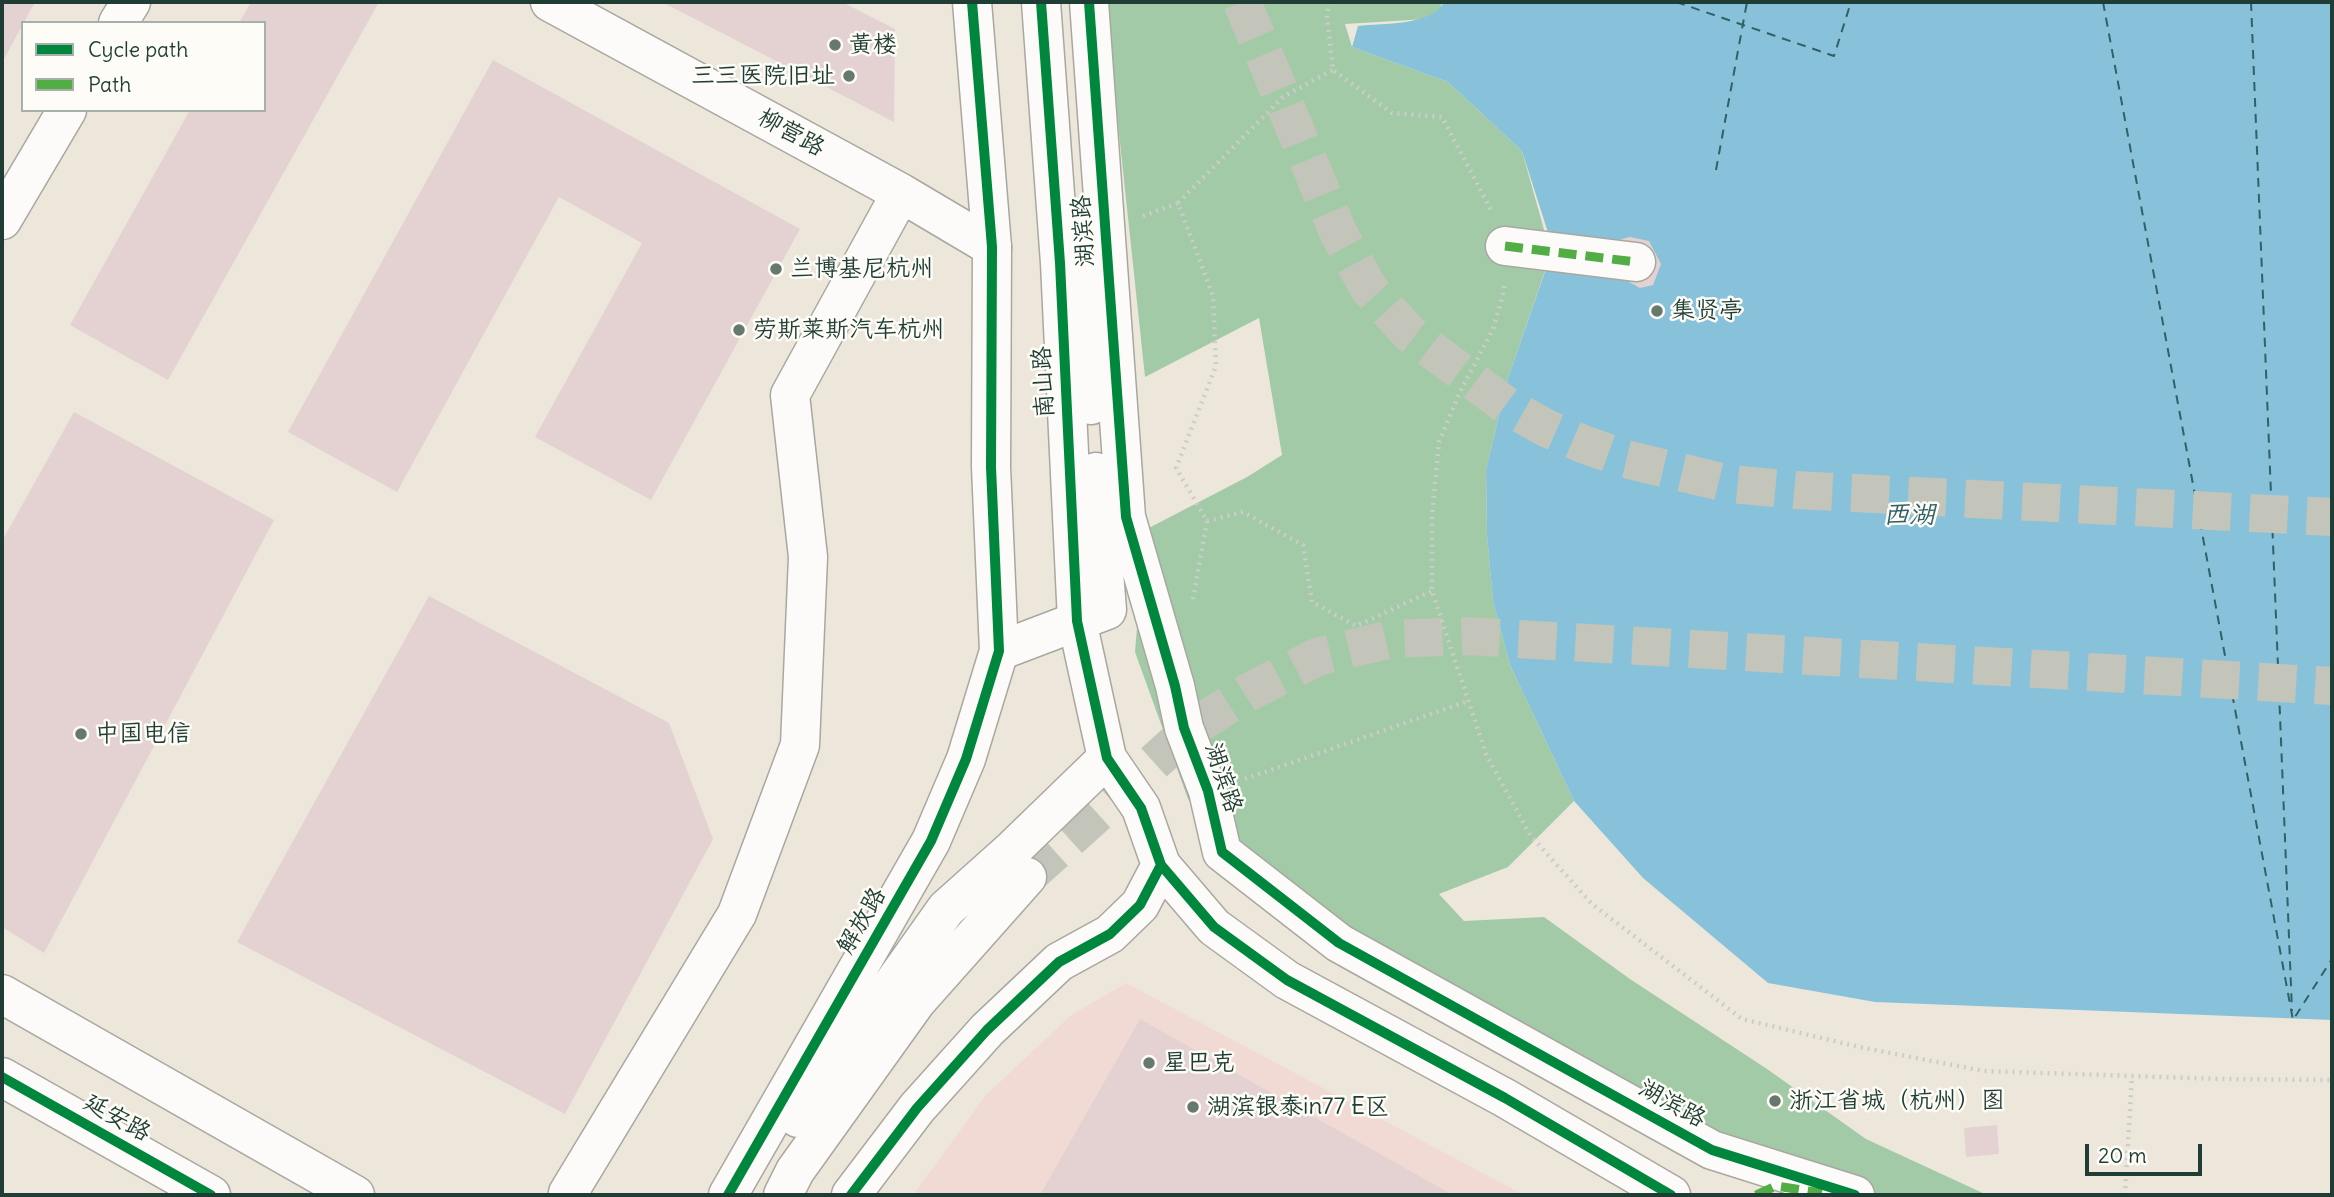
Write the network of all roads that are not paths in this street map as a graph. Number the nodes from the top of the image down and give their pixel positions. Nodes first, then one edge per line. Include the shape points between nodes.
1 (131, 2) edge
2 (550, 2) edge
3 (972, 2) edge
4 (1041, 2) edge
5 (1066, 2) edge
6 (1089, 2) edge
7 (119, 21) edge
8 (65, 112) edge
9 (901, 193) junction
10 (2, 220) edge
11 (1505, 246) road end
12 (992, 247) junction
13 (1636, 262) dead end
14 (1077, 621) junction
15 (999, 652) junction
16 (1107, 758) junction
17 (1161, 865) junction
18 (1027, 877) tunnel mouth
19 (2, 994) edge
20 (2, 1077) edge
21 (211, 1195) edge
22 (355, 1195) edge
23 (572, 1195) edge
24 (728, 1195) edge
25 (758, 1195) edge
26 (783, 1195) edge
27 (851, 1195) edge
28 (1671, 1195) edge
29 (1755, 1195) edge
30 (1832, 1195) edge
31 (1855, 1195) edge

1 - 7 main road
2 - 9 main road, 柳营路
3 - 12 main road, 南山路
4 - 14 main road, 南山路 via 1060,263
5 - 14 main road via 1082,293 1107,610
6 - 31 main road, 湖滨路 via 1126,517 1222,852 1339,943 1712,1150
8 - 10 main road
9 - 12 main road, 柳营路
9 - 23 main road via 790,395 808,557 800,745 737,914 568,1193
11 - 13 main road
12 - 15 main road, 南山路 via 991,467
14 - 15 main road
14 - 16 main road, 南山路
15 - 24 main road, 解放路 via 966,759 931,841
16 - 17 main road via 1141,808
16 - 25 main road via 946,909 792,1126
17 - 27 main road via 1140,905 1110,934 1059,962 987,1030 917,1108
17 - 28 main road via 1214,927 1287,980 1505,1098
18 - 26 main road via 916,1002 795,1171
19 - 22 main road, 延安路
20 - 21 main road, 延安路
29 - 30 main road via 1776,1186

